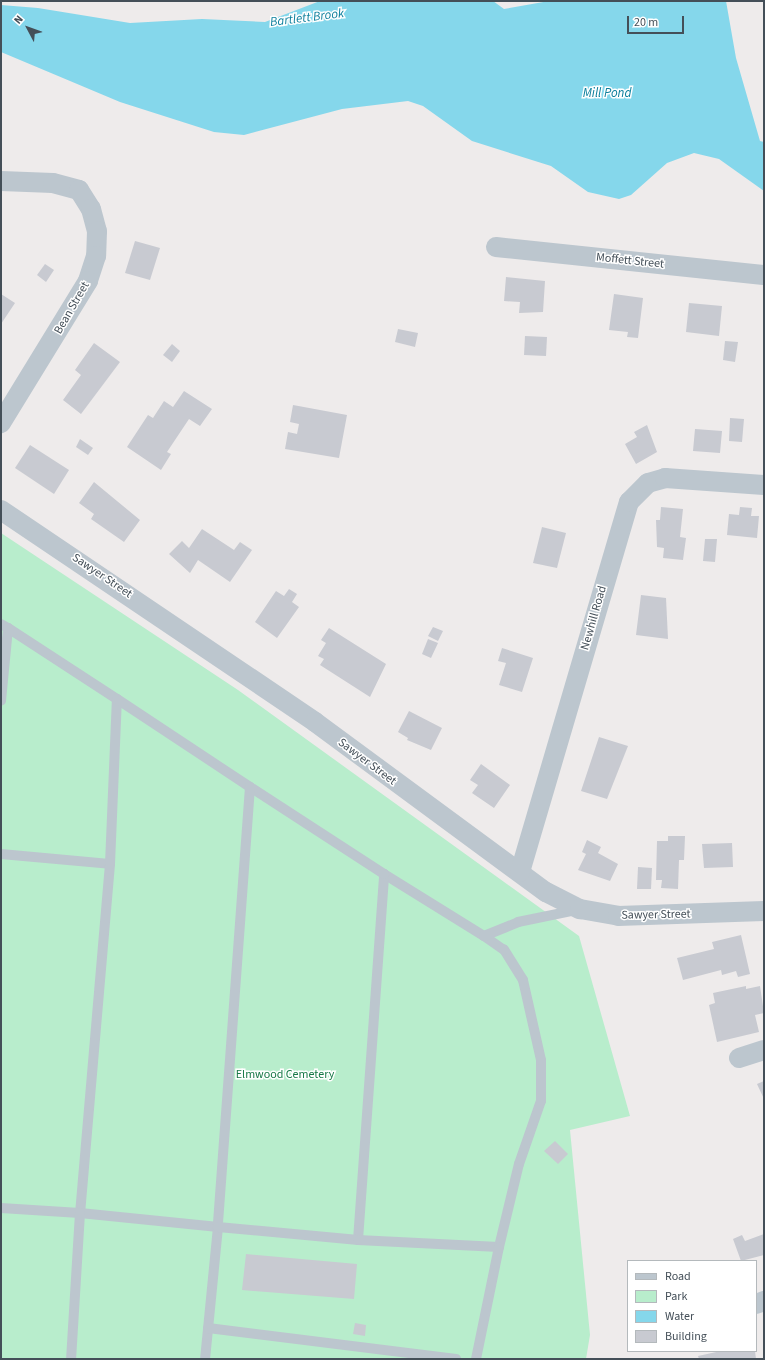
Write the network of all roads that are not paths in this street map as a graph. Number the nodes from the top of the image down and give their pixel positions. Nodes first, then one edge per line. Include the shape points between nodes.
1 (1, 181) edge
2 (496, 247) dead end
3 (764, 275) edge
4 (1, 423) edge
5 (764, 485) edge
6 (1, 510) edge
7 (4, 626) edge
8 (117, 699) junction
9 (1, 701) edge
10 (250, 788) junction
11 (1, 854) edge
12 (110, 864) junction
13 (520, 872) junction
14 (384, 874) junction
15 (580, 909) junction
16 (764, 911) edge
17 (484, 936) junction
18 (764, 1050) edge
19 (740, 1058) dead end
20 (1, 1208) edge
21 (80, 1213) junction
22 (218, 1226) junction
23 (358, 1240) junction
24 (499, 1247) junction
25 (208, 1328) junction
26 (72, 1359) edge
27 (205, 1359) edge
28 (456, 1359) edge
29 (476, 1359) edge

1 - 4 street, Bean Street via 53,183 79,190 91,208 97,231 96,256 88,281
2 - 3 street, Moffett Street
5 - 13 street, Newhill Road via 665,478 648,483 629,502
6 - 13 street, Sawyer Street via 315,722
7 - 8 lane
7 - 9 lane
8 - 10 lane
8 - 12 lane
10 - 14 lane
10 - 22 lane
11 - 12 lane
12 - 21 lane
13 - 15 street, Sawyer Street via 546,892
14 - 17 lane
14 - 23 lane
15 - 16 street, Sawyer Street via 618,916
15 - 17 lane via 518,922
17 - 24 lane via 504,950 523,980 541,1060 541,1101 519,1164
18 - 19 street
20 - 21 lane
21 - 22 lane
21 - 26 lane
22 - 23 lane
22 - 25 lane
23 - 24 lane
24 - 29 lane
25 - 27 lane
25 - 28 lane

